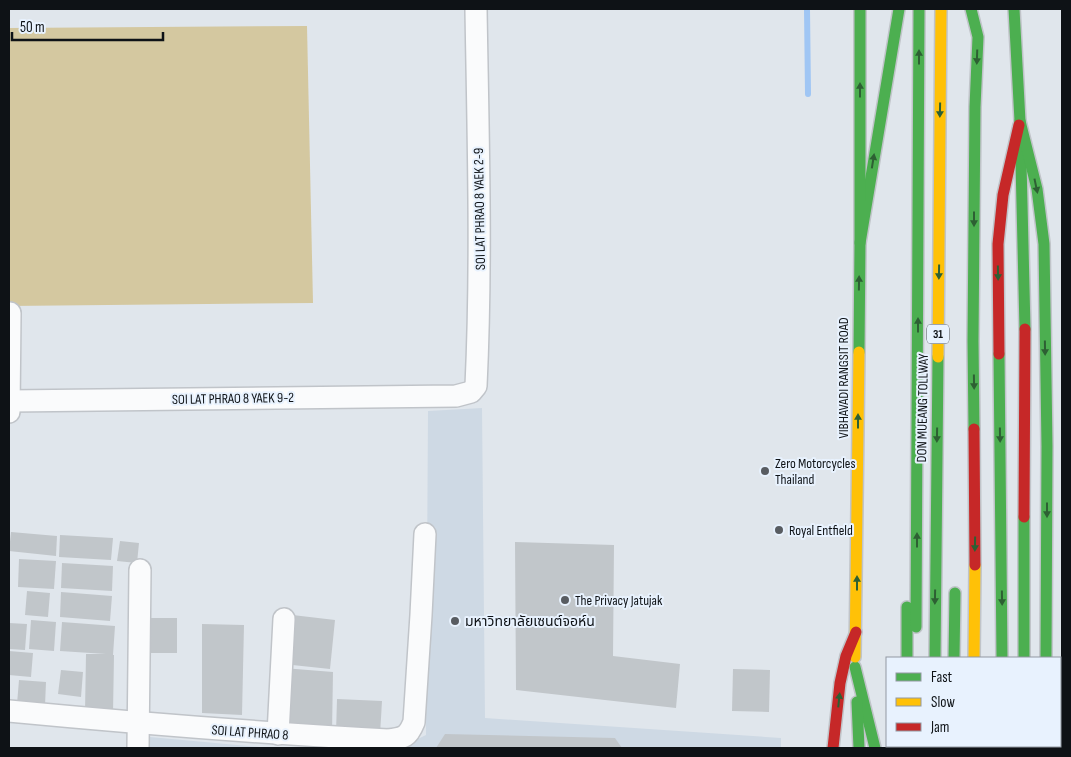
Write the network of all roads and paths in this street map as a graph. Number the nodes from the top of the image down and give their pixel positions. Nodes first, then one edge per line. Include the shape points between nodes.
1 (476, 9) edge
2 (860, 9) edge
3 (899, 9) edge
4 (908, 9) edge
5 (919, 9) edge
6 (941, 9) edge
7 (971, 9) edge
8 (1014, 9) edge
9 (908, 29) dead end
10 (907, 109) dead end
11 (1020, 121) junction
12 (860, 243) junction
13 (1053, 245) edge
14 (10, 313) edge
15 (9, 404) edge
16 (425, 534) dead end
17 (140, 570) dead end
18 (955, 578) dead end
19 (284, 619) dead end
20 (856, 632) junction
21 (907, 657) edge
22 (916, 657) edge
23 (935, 657) edge
24 (954, 657) edge
25 (974, 657) edge
26 (1002, 657) edge
27 (1024, 657) edge
28 (1046, 657) edge
29 (855, 668) junction
30 (9, 711) edge
31 (139, 723) junction
32 (278, 734) junction
33 (138, 748) edge
34 (833, 748) edge
35 (859, 748) edge
36 (875, 748) edge

1 - 15 street, SOI LAT PHRAO 8 YAEK 9-2 via 480,258 476,386 471,392 456,396
12 -> 2 main road, VIBHAVADI RANGSIT ROAD
12 -> 3 main road
4 - 9 main road
22 -> 5 main road, DON MUEANG TOLLWAY / 31
6 -> 23 main road, DON MUEANG TOLLWAY / 31
7 -> 25 main road via 978,38 973,331
8 - 11 main road
10 - 21 main road, 31
11 -> 13 main road
11 -> 26 main road via 1003,195 998,244
11 - 27 main road via 1025,331
20 -> 12 main road, VIBHAVADI RANGSIT ROAD
13 -> 28 main road via 1047,446
14 - 15 street
16 - 32 street, SOI LAT PHRAO 8 via 411,730 402,738 388,740
17 - 31 street
18 - 24 main road
19 - 32 street
20 - 29 main road, VIBHAVADI RANGSIT ROAD
34 -> 20 main road via 840,683
29 - 35 main road, VIBHAVADI RANGSIT ROAD
29 - 36 main road
30 - 31 street, SOI LAT PHRAO 8
31 - 32 street, SOI LAT PHRAO 8
31 - 33 street

